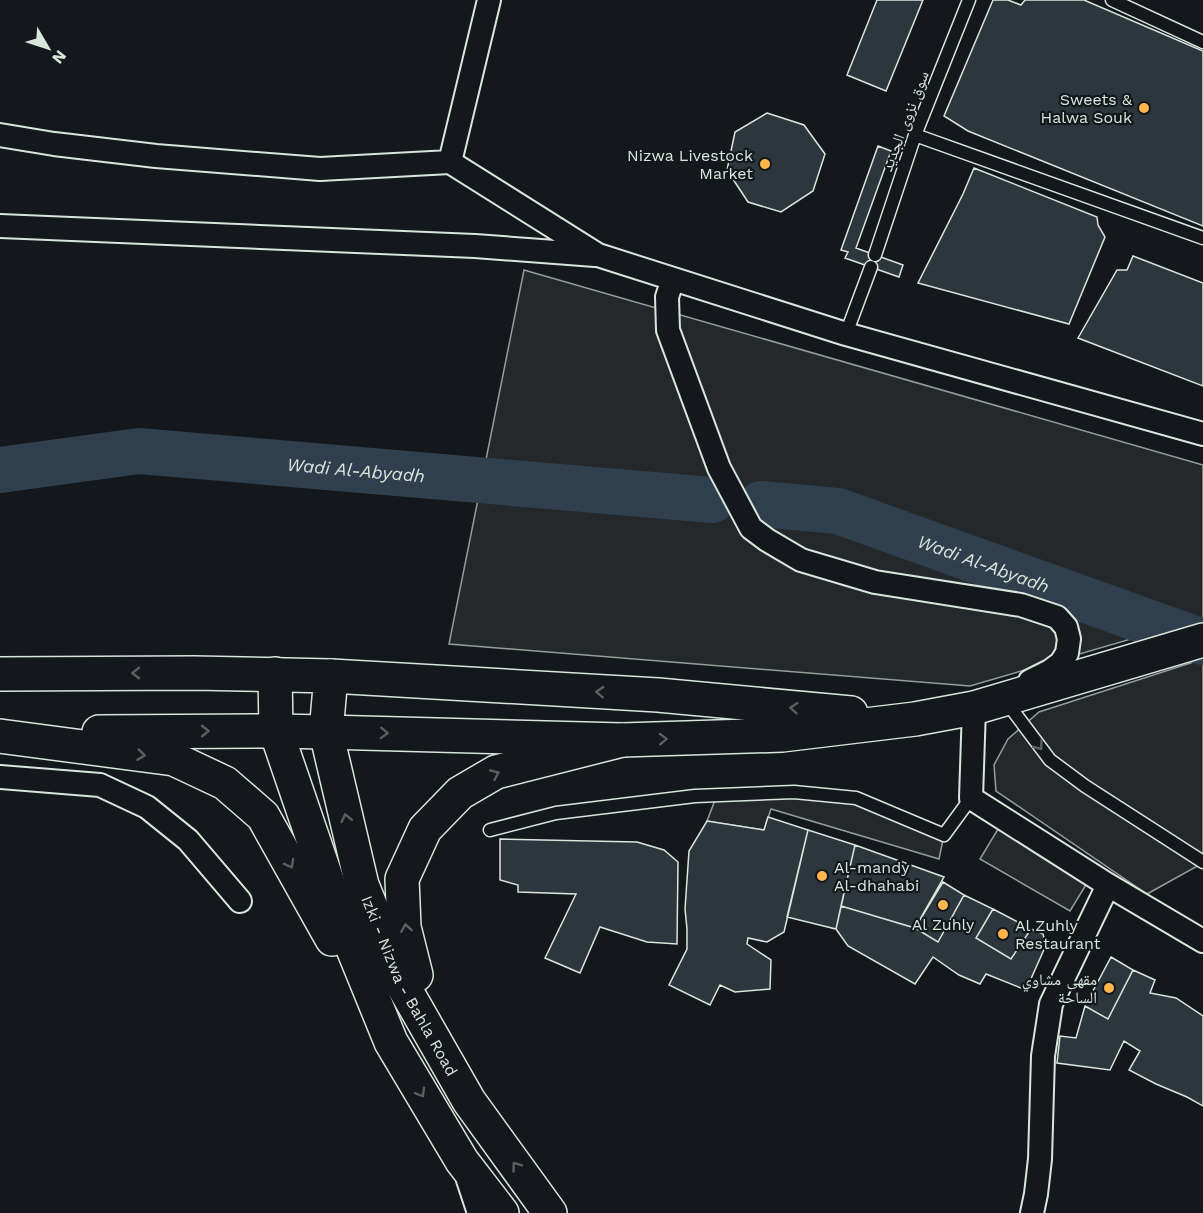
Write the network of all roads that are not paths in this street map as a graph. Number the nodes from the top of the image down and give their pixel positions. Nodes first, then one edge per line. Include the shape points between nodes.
1 (489, 0) edge
2 (969, 0) edge
3 (1112, 0) edge
4 (1203, 42) edge
5 (0, 135) edge
6 (915, 135) junction
7 (450, 162) junction
8 (0, 226) edge
9 (1203, 238) edge
10 (598, 255) junction
11 (673, 279) junction
12 (846, 334) junction
13 (1203, 434) edge
14 (1203, 640) edge
15 (0, 674) edge
16 (275, 674) junction
17 (331, 676) junction
18 (989, 704) junction
19 (915, 719) junction
20 (276, 730) junction
21 (326, 732) junction
22 (0, 735) edge
23 (622, 740) junction
24 (0, 777) edge
25 (971, 798) junction
26 (490, 830) dead end
27 (1203, 862) edge
28 (1108, 885) junction
29 (240, 901) dead end
30 (1203, 941) edge
31 (391, 1042) junction
32 (469, 1101) junction
33 (462, 1161) junction
34 (479, 1213) edge
35 (502, 1213) edge
36 (550, 1213) edge
37 (1032, 1213) edge

1 - 7 street
2 - 6 lane, سوق نزوى الجديد
3 - 4 lane
5 - 7 street via 156,156 320,169
6 - 9 lane
6 - 12 lane, سوق نزوى الجديد
7 - 10 street
8 - 10 street via 475,246
10 - 11 street
11 - 12 street
11 - 18 street via 667,297 668,330 719,468 751,528 801,560 875,582 1021,605 1057,617 1066,627 1067,653 1060,663
12 - 13 street
14 - 18 main road
16 -> 15 main road
16 - 17 main road
16 - 20 main road, Izki - Nizwa - Bahla Road
19 -> 17 main road via 657,695
17 - 21 main road, Izki - Nizwa - Bahla Road
18 - 19 main road
18 - 25 street
18 -> 27 lane via 1085,786
23 -> 19 main road via 782,735
20 - 21 main road
22 -> 20 main road
20 - 31 main road, Izki - Nizwa - Bahla Road via 338,912
21 -> 23 main road
32 -> 21 main road, Izki - Nizwa - Bahla Road via 401,982 362,885
22 -> 31 main road via 174,759 225,783 263,816
32 -> 23 main road via 420,993 404,927 402,879 425,829 460,793 496,772
24 - 29 street via 100,785 147,807 188,840
25 - 26 lane via 944,835 856,798 794,792 695,796 619,805 556,813
25 - 28 street
28 - 30 street
28 - 37 street via 1051,1004 1043,1056 1040,1159
31 -> 33 main road, Izki - Nizwa - Bahla Road
36 -> 32 main road, Izki - Nizwa - Bahla Road
33 - 34 street
33 - 35 main road, Izki - Nizwa - Bahla Road

